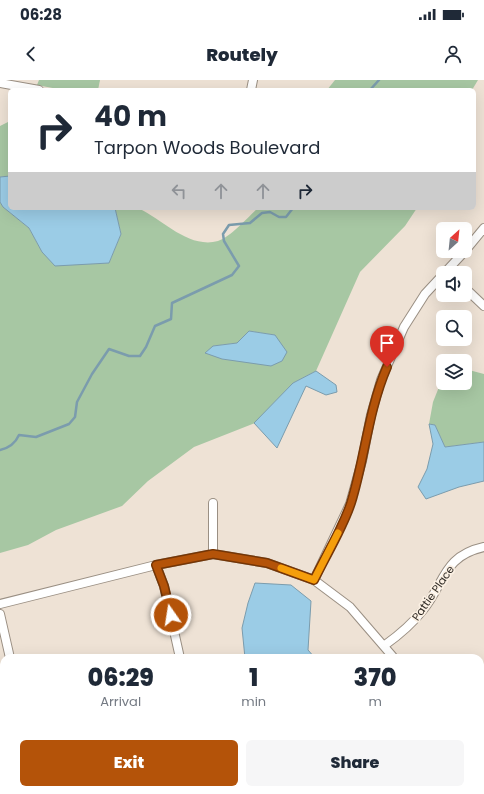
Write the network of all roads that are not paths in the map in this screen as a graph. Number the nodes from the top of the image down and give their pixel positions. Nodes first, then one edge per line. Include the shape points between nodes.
1 (0, 83) edge
2 (28, 88) edge
3 (484, 228) edge
4 (472, 243) edge
5 (459, 258) edge
6 (452, 266) edge
7 (436, 283) edge
8 (472, 295) edge
9 (484, 306) edge
10 (213, 503) dead end
11 (484, 547) edge
12 (213, 554) junction
13 (156, 565) junction
14 (314, 580) junction
15 (0, 604) edge
16 (0, 614) edge
17 (384, 646) junction
18 (9, 654) edge
19 (179, 654) edge
20 (391, 654) edge

1 - 2 street
3 - 4 street
5 - 6 street
7 - 14 street via 425,294 404,327 381,380 350,504
8 - 9 street
10 - 12 street
11 - 17 street, Pattie Place via 470,550 449,566 422,611 409,626
12 - 13 street
12 - 14 street via 267,563
13 - 15 street
13 - 19 street via 164,586
14 - 17 street via 350,607
16 - 18 street
17 - 20 street

